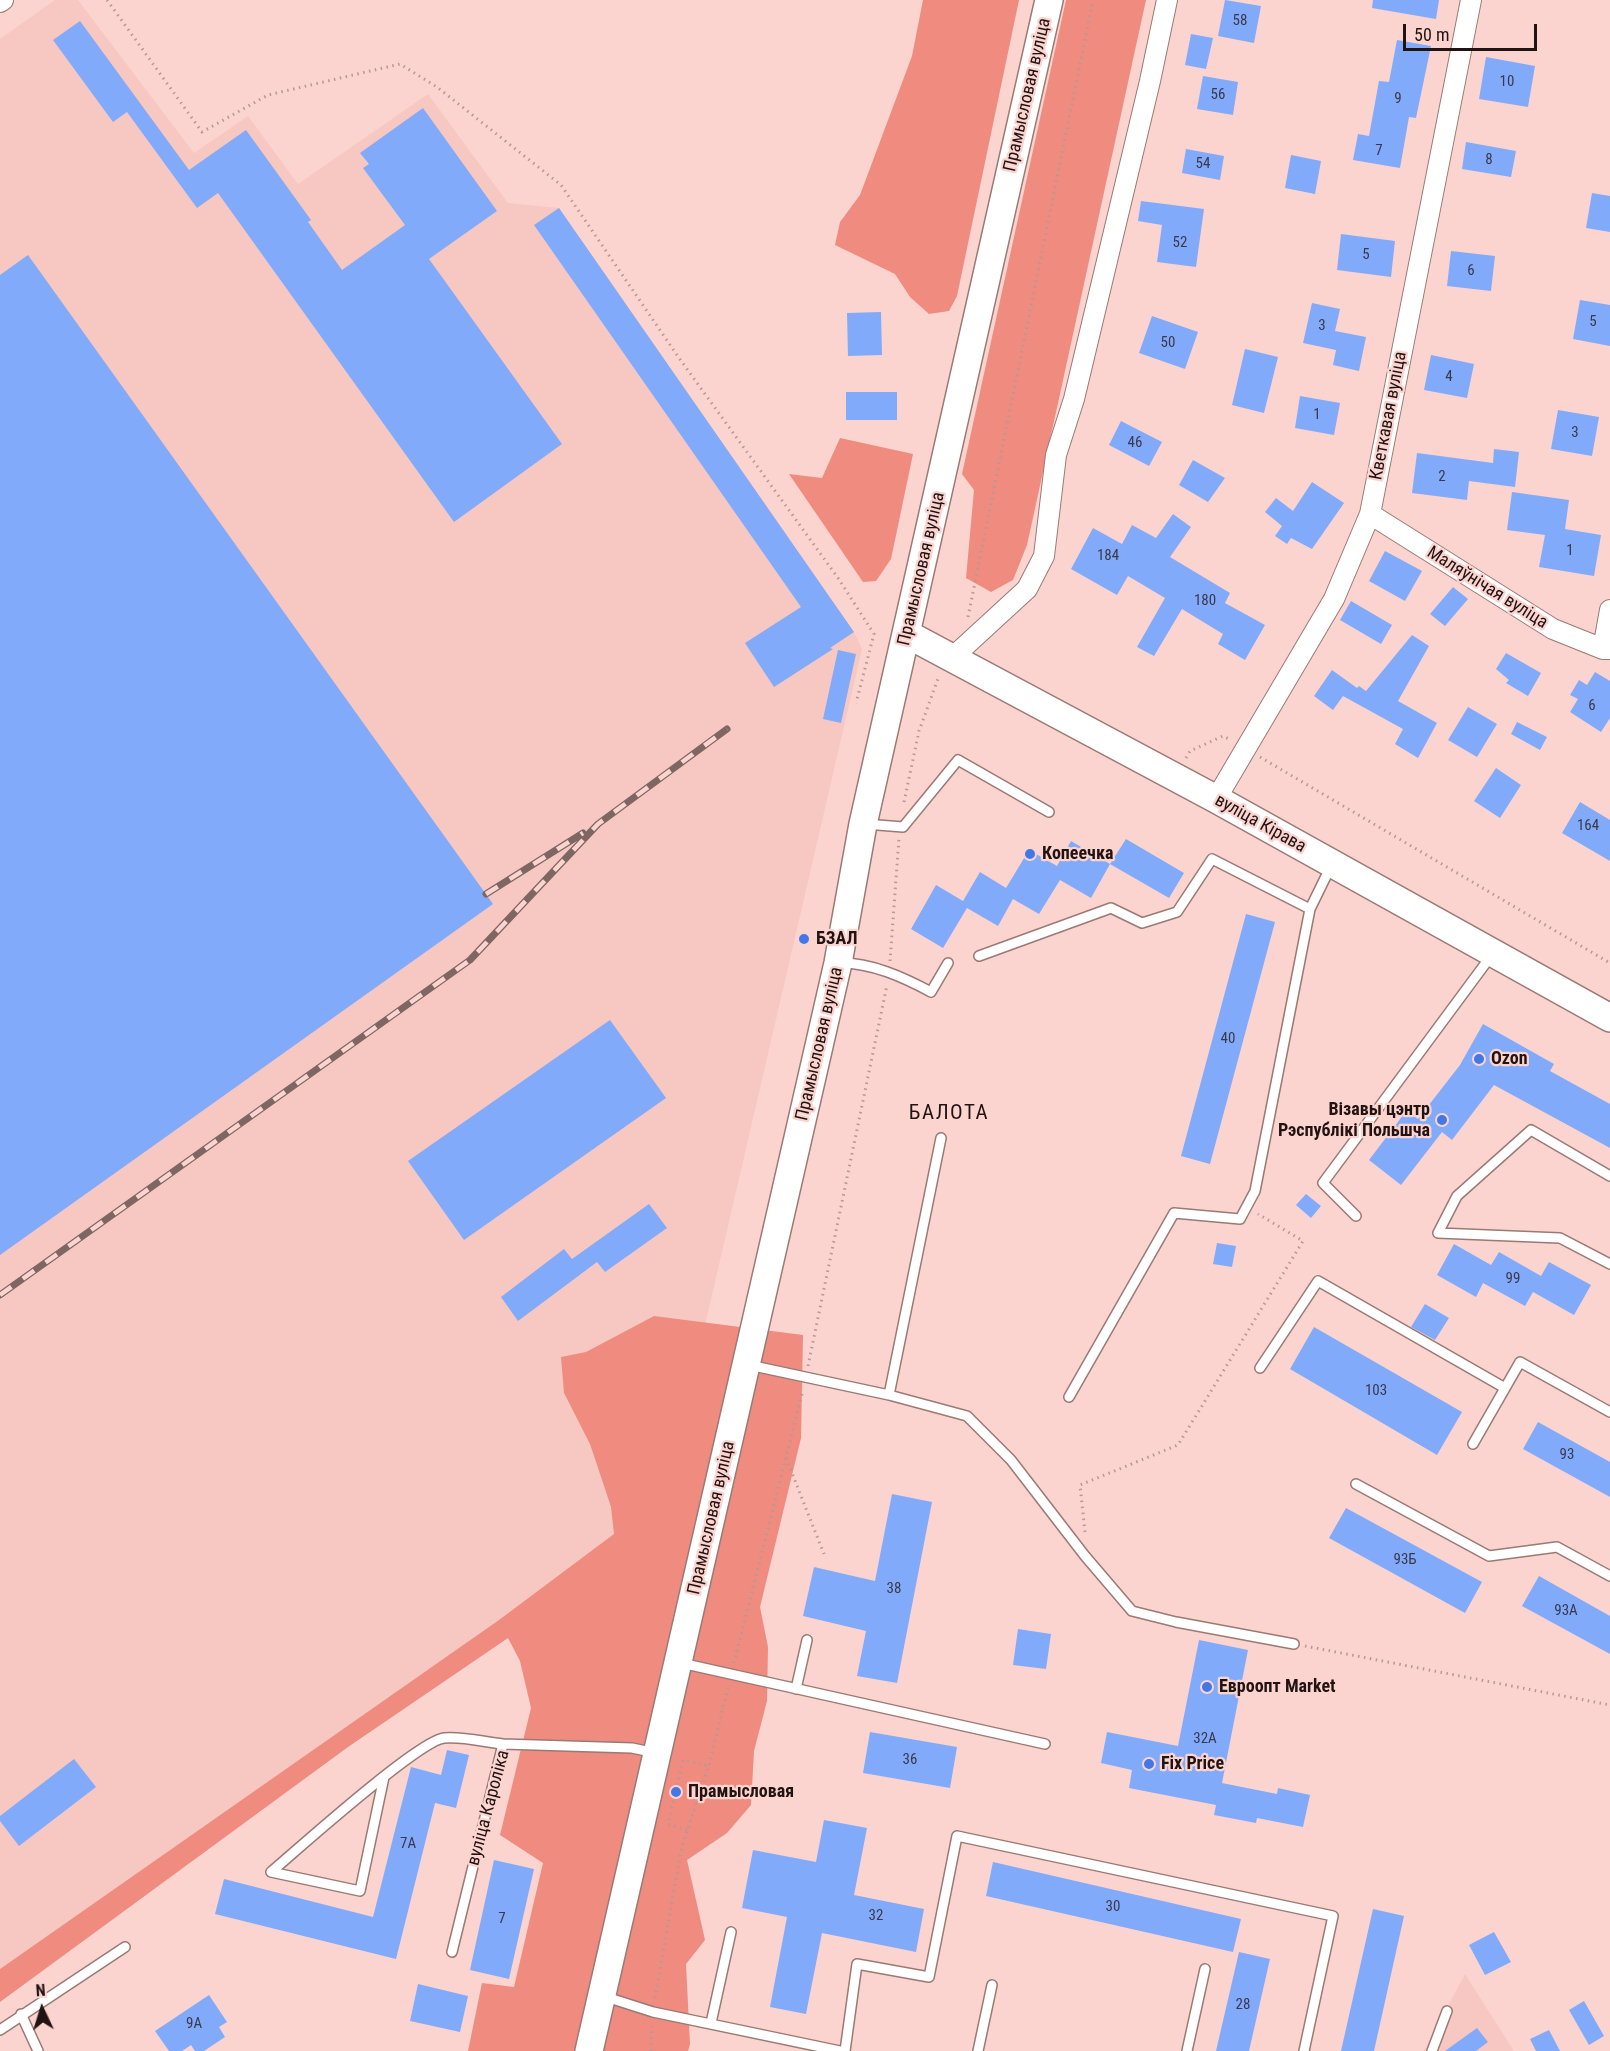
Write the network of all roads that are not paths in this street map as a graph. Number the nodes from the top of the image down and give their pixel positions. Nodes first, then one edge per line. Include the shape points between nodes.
1 (1049, 0) edge
2 (1167, 0) edge
3 (1471, 0) edge
4 (1370, 514) junction
5 (1610, 610) edge
6 (907, 634) junction
7 (1606, 649) edge
8 (950, 655) junction
9 (1216, 799) junction
10 (1049, 812) dead end
11 (863, 824) junction
12 (1332, 864) junction
13 (1310, 909) junction
14 (1493, 954) junction
15 (979, 956) dead end
16 (838, 963) junction
17 (948, 963) dead end
18 (1610, 1018) edge
19 (941, 1138) dead end
20 (1610, 1176) edge
21 (1356, 1216) dead end
22 (1610, 1264) edge
23 (747, 1364) junction
24 (1260, 1368) dead end
25 (1505, 1388) junction
26 (889, 1395) junction
27 (1069, 1397) dead end
28 (1610, 1412) edge
29 (1473, 1444) dead end
30 (1356, 1484) dead end
31 (1610, 1576) edge
32 (807, 1640) dead end
33 (1294, 1644) road end
34 (679, 1663) junction
35 (796, 1689) junction
36 (503, 1743) junction
37 (1045, 1744) dead end
38 (658, 1754) junction
39 (384, 1777) junction
40 (731, 1932) dead end
41 (125, 1947) dead end
42 (452, 1952) dead end
43 (1205, 1969) dead end
44 (992, 1985) dead end
45 (602, 1996) junction
46 (1447, 2011) dead end
47 (21, 2014) junction
48 (711, 2023) junction
49 (0, 2030) edge
50 (38, 2051) edge
51 (589, 2051) edge
52 (840, 2051) edge
53 (845, 2051) edge
54 (978, 2051) edge
55 (1187, 2051) edge
56 (1304, 2051) edge
57 (1432, 2051) edge

1 - 6 main road, Прамысловая вуліца
2 - 8 street via 1077,388 1056,455 1044,556 1027,589
3 - 4 street, Кветкавая вуліца
4 - 7 street, Маляўнічая вуліца via 1553,629
4 - 9 street, Кветкавая вуліца via 1334,599
5 - 7 street
6 - 8 main road, вуліца Кірава
6 - 11 main road, Прамысловая вуліца
8 - 9 main road, вуліца Кірава
9 - 12 main road, вуліца Кірава
10 - 11 lane via 958,760 903,827
11 - 16 main road, Прамысловая вуліца
12 - 13 lane
12 - 14 main road, вуліца Кірава
13 - 15 lane via 1212,859 1177,912 1142,923 1111,908
13 - 27 lane via 1255,1191 1240,1219 1174,1213
14 - 18 main road, вуліца Кірава
14 - 21 lane via 1323,1183
16 - 17 lane via 855,963 889,973 931,992
16 - 23 main road, Прамысловая вуліца
19 - 26 lane
20 - 22 lane via 1531,1130 1457,1196 1438,1233 1560,1238
23 - 26 lane
23 - 34 main road, Прамысловая вуліца
24 - 25 lane via 1318,1281
25 - 28 lane via 1520,1362
25 - 29 lane
26 - 33 lane via 967,1416 1011,1460 1132,1611
30 - 31 lane via 1489,1556 1557,1547
32 - 35 lane
34 - 35 lane
34 - 38 main road, Прамысловая вуліца
35 - 37 lane
36 - 38 lane, вуліца Кароліка via 632,1748
36 - 39 lane via 442,1738
36 - 42 lane, вуліца Кароліка
38 - 45 main road, Прамысловая вуліца
39 - 39 lane via 314,1836 271,1872 360,1891
40 - 48 lane
41 - 47 lane
43 - 55 lane
44 - 54 lane
45 - 48 lane via 653,2012
45 - 51 main road, Прамысловая вуліца
46 - 57 lane
47 - 49 lane
47 - 50 lane
48 - 52 lane
53 - 56 lane via 857,1964 929,1977 957,1836 1333,1916

